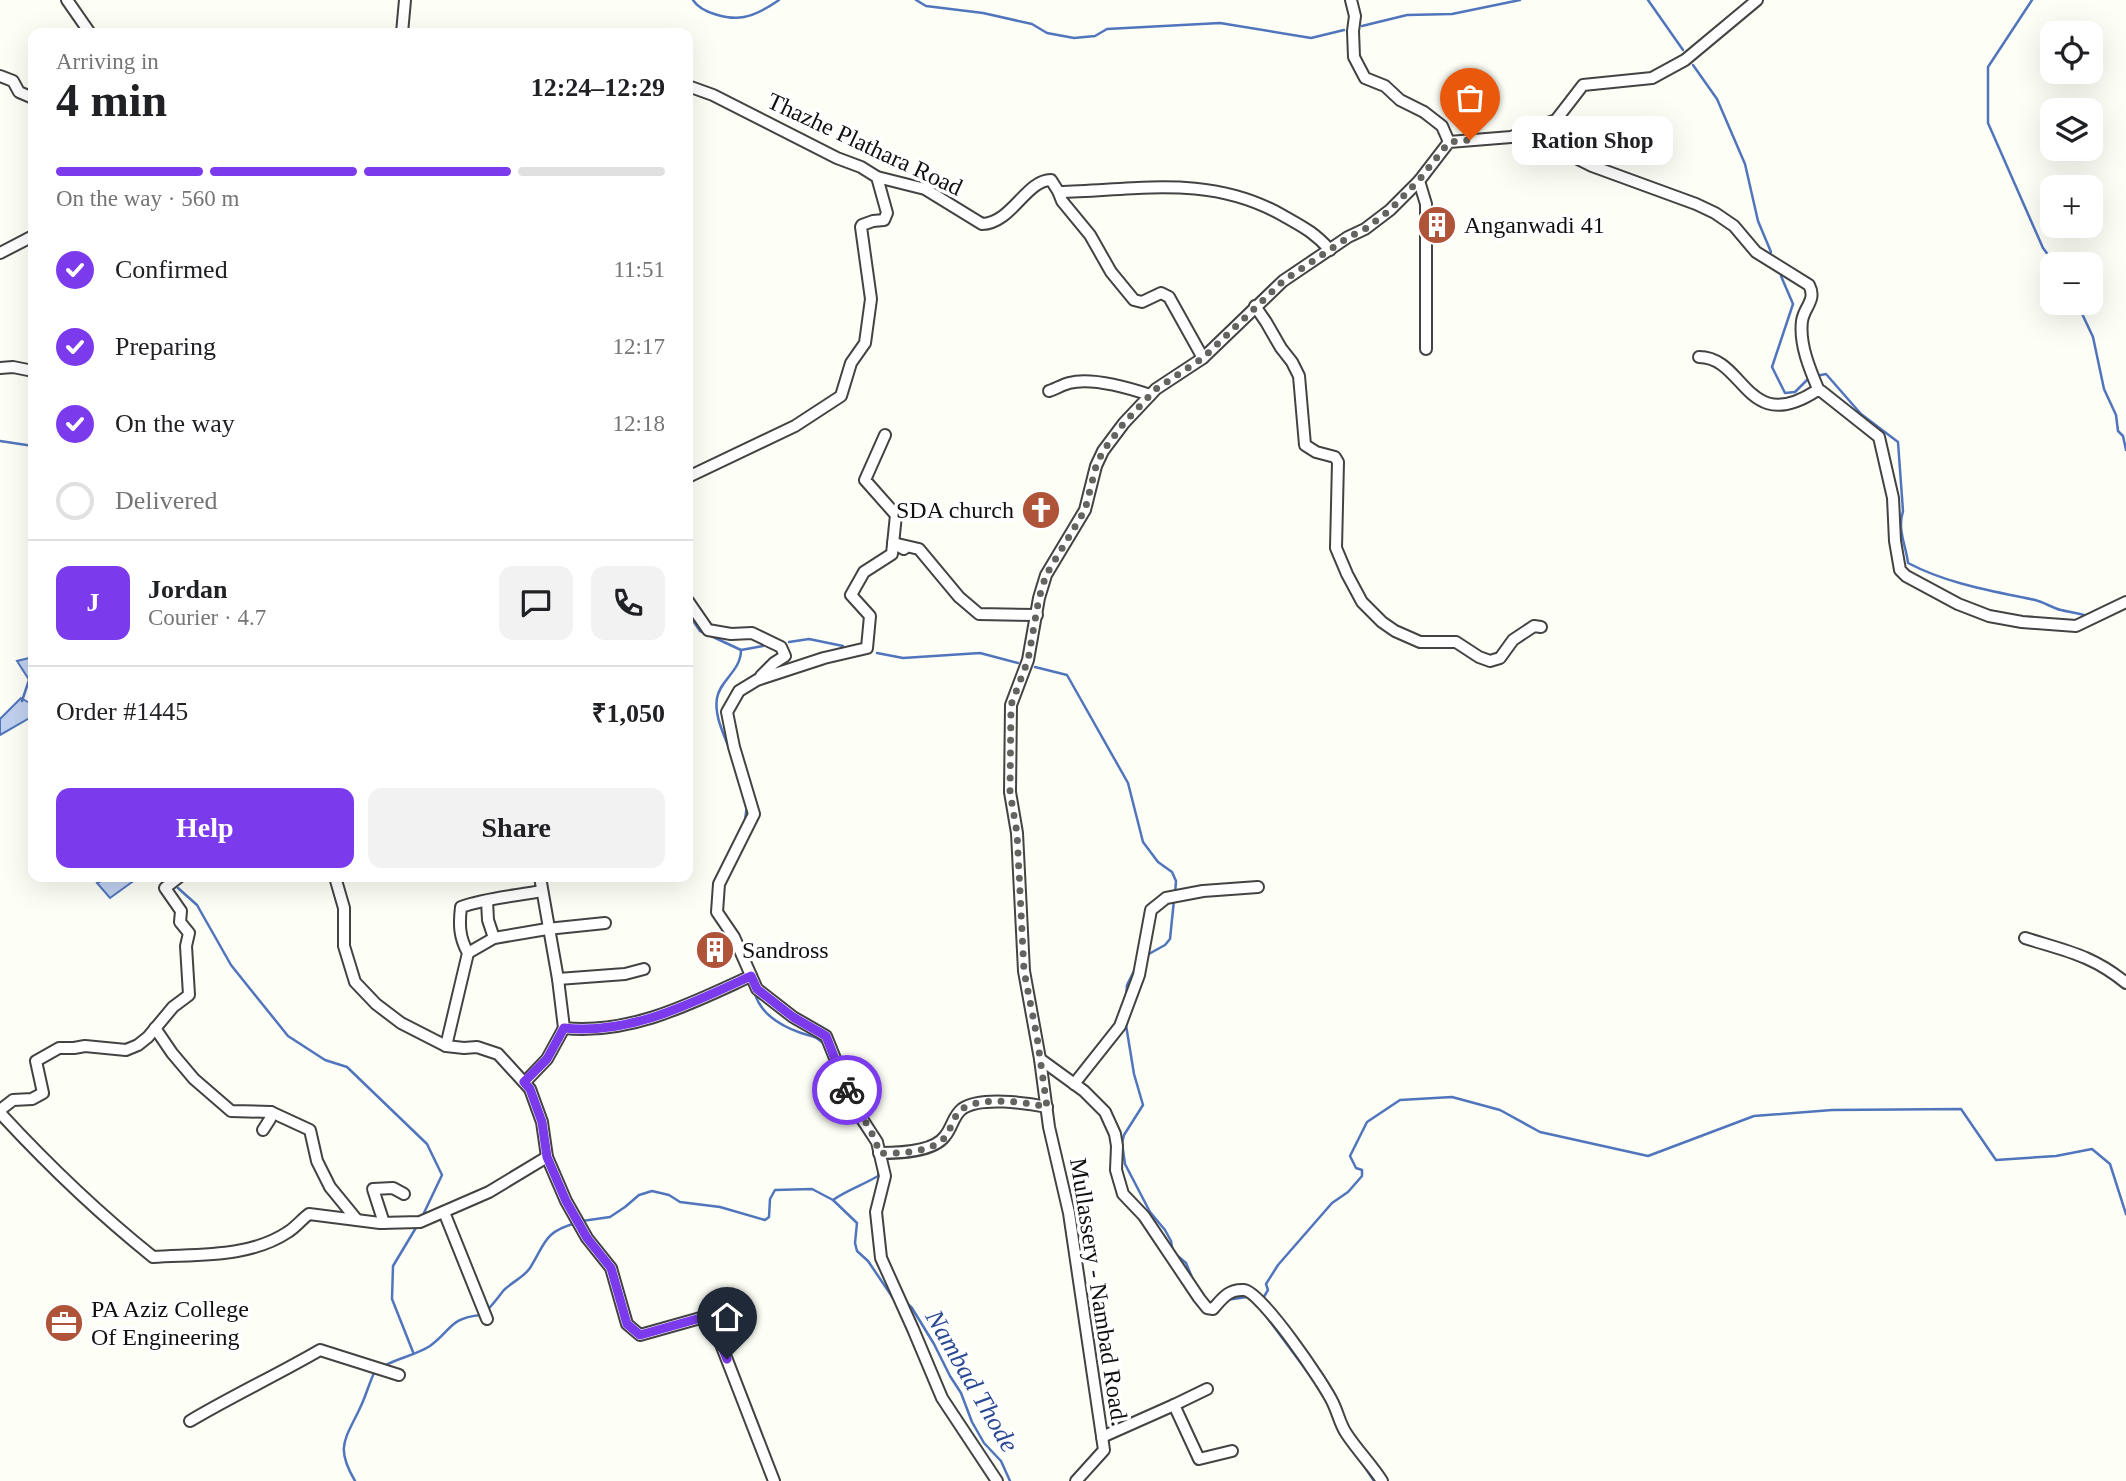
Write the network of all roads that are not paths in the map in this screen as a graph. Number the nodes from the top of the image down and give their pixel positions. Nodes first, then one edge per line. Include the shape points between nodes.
1 (67, 0) edge
2 (405, 0) edge
3 (1351, 0) edge
4 (1756, 0) edge
5 (87, 28) edge
6 (402, 28) edge
7 (0, 76) edge
8 (693, 88) edge
9 (28, 96) edge
10 (1518, 134) junction
11 (1449, 142) junction
12 (877, 177) junction
13 (1419, 180) junction
14 (1059, 192) junction
15 (28, 239) edge
16 (1331, 250) junction
17 (0, 253) edge
18 (1255, 306) junction
19 (1426, 349) dead end
20 (1203, 358) junction
21 (1699, 358) dead end
22 (0, 369) edge
23 (28, 370) edge
24 (1049, 391) dead end
25 (1822, 393) junction
26 (1150, 395) junction
27 (885, 435) dead end
28 (693, 475) edge
29 (899, 546) junction
30 (2126, 603) edge
31 (693, 608) edge
32 (1037, 615) junction
33 (1541, 626) dead end
34 (757, 680) junction
35 (173, 882) edge
36 (336, 882) edge
37 (541, 882) edge
38 (1258, 887) dead end
39 (542, 891) junction
40 (487, 901) junction
41 (605, 923) dead end
42 (547, 929) junction
43 (494, 938) junction
44 (2025, 939) dead end
45 (468, 953) junction
46 (644, 969) dead end
47 (751, 976) junction
48 (558, 979) junction
49 (2126, 983) edge
50 (155, 1028) junction
51 (564, 1028) junction
52 (446, 1046) junction
53 (1040, 1059) junction
54 (524, 1082) junction
55 (1074, 1084) junction
56 (1047, 1107) junction
57 (0, 1111) edge
58 (271, 1111) junction
59 (263, 1130) dead end
60 (879, 1153) junction
61 (547, 1157) junction
62 (404, 1194) dead end
63 (443, 1212) junction
64 (358, 1220) junction
65 (384, 1223) junction
66 (487, 1319) dead end
67 (399, 1375) dead end
68 (1207, 1389) dead end
69 (1174, 1405) junction
70 (190, 1421) dead end
71 (1102, 1437) junction
72 (1232, 1451) dead end
73 (774, 1481) edge
74 (998, 1481) edge
75 (1076, 1481) edge
76 (1382, 1481) edge

1 - 5 street
2 - 6 street
3 - 11 street via 1354,57 1365,78 1385,86 1442,126
4 - 10 street via 1685,60 1652,78 1583,85 1556,120
7 - 9 street via 13,80 19,92
8 - 12 street, Thazhe Plathara Road
10 - 11 street
10 - 25 street via 1538,146 1715,213 1734,226 1756,252 1809,285 1812,297 1802,320 1802,338 1807,362
11 - 13 street, Mullassery - Nambad Road.
12 - 14 street, Thazhe Plathara Road via 925,190 982,224 1008,213 1046,180
12 - 28 street via 887,213 884,220 861,227 871,299 865,343 851,363 841,396 795,426
13 - 16 street, Mullassery - Nambad Road. via 1390,210
13 - 19 street via 1426,204
14 - 16 street via 1188,187 1232,195 1263,205 1315,233
14 - 20 street via 1134,300 1142,302 1161,293 1169,297
15 - 17 street
16 - 18 street, Mullassery - Nambad Road. via 1283,281
18 - 20 street, Mullassery - Nambad Road.
18 - 33 street via 1299,376 1305,445 1335,457 1338,463 1336,548 1362,602 1395,631 1420,642 1453,641 1490,661 1500,658 1519,635
20 - 26 street, Mullassery - Nambad Road.
21 - 25 street via 1720,363 1767,404 1786,404
22 - 23 street
24 - 26 street via 1071,382 1093,382
25 - 30 street via 1879,437 1893,498 1896,555 1899,570 1906,576 1958,604 1989,616 2022,621 2076,626
26 - 32 street, Mullassery - Nambad Road. via 1103,451 1085,510 1046,575
27 - 29 street via 865,480 896,515
29 - 32 street via 919,549 979,614
29 - 34 street via 864,572 851,595 870,616 867,648
31 - 34 street via 708,630 752,633 780,647 785,656
32 - 53 street, Mullassery - Nambad Road. via 1028,660 1011,705 1010,792 1017,833 1024,971
34 - 47 street via 739,691 727,712 754,814 719,884 717,912
35 - 50 street via 165,888 189,933 189,995
36 - 52 street via 344,908 344,946 355,982 401,1023
37 - 39 street
38 - 55 street via 1166,898 1152,910 1139,975 1120,1026
39 - 40 street
39 - 42 street
40 - 43 street
40 - 45 street via 461,907 459,927
41 - 42 street
42 - 43 street
42 - 48 street
43 - 45 street
44 - 49 street via 2083,956
45 - 52 street
46 - 48 street
47 - 51 street via 666,1014 587,1031
47 - 60 street via 757,989 826,1036
48 - 51 street
50 - 57 street via 126,1050 85,1046 51,1051 36,1061 43,1093 13,1100
50 - 58 street via 194,1079 231,1111
51 - 54 street via 547,1059
52 - 54 street via 477,1046 498,1054
53 - 55 street
53 - 56 street, Mullassery - Nambad Road.
54 - 61 street via 542,1122
55 - 76 street via 1105,1112 1115,1134 1116,1170 1123,1194 1144,1216 1207,1308 1213,1309 1227,1294 1244,1290 1270,1311 1302,1353 1345,1431
56 - 60 street via 1028,1102 968,1106 957,1114 937,1145
56 - 71 street, Mullassery - Nambad Road. via 1069,1213
57 - 64 street via 58,1174 153,1257 241,1251 288,1232 309,1214
58 - 59 street
58 - 64 street via 310,1130 321,1170
60 - 74 street via 885,1176 876,1212 881,1258 942,1398
61 - 63 street via 489,1192
61 - 73 street via 577,1222 611,1268 627,1324 640,1335 704,1317 717,1334
62 - 65 street via 393,1188 373,1189
63 - 65 street via 419,1222
63 - 66 street
64 - 65 street
67 - 70 street via 320,1350
68 - 69 street
69 - 71 street
69 - 72 street via 1199,1459
71 - 75 street, Mullassery - Nambad Road. via 1104,1450

